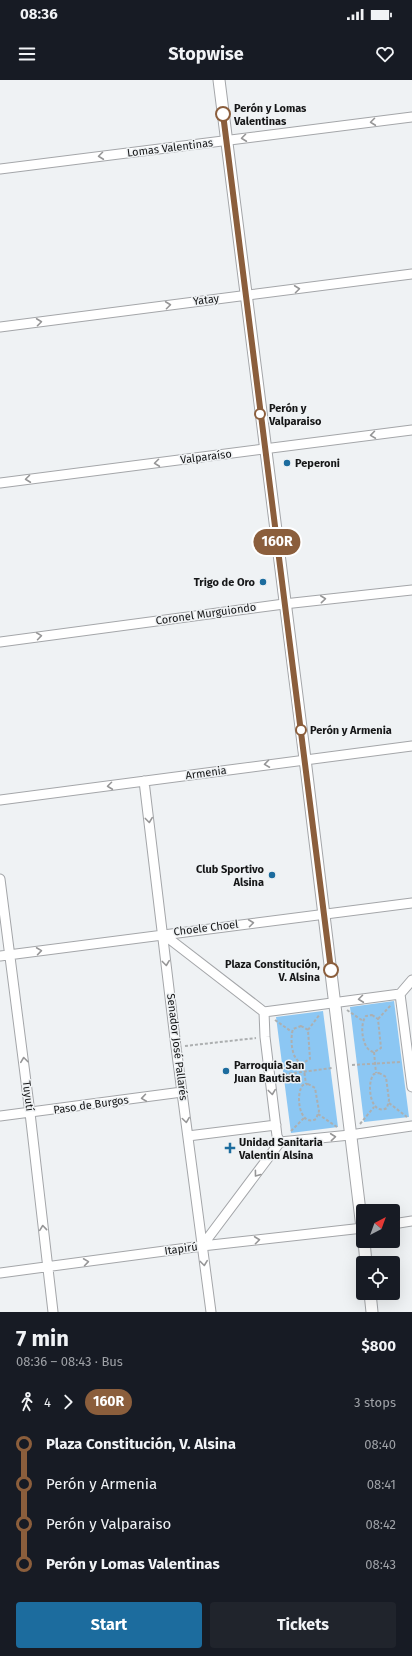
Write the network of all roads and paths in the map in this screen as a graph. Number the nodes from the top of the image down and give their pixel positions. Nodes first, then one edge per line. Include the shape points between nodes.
1 (219, 80) edge
2 (412, 117) edge
3 (227, 140) junction
4 (0, 169) edge
5 (412, 274) edge
6 (246, 295) junction
7 (0, 327) edge
8 (412, 430) edge
9 (266, 450) junction
10 (0, 483) edge
11 (412, 590) edge
12 (284, 604) junction
13 (0, 642) edge
14 (412, 746) edge
15 (305, 759) junction
16 (144, 781) junction
17 (0, 800) edge
18 (0, 879) edge
19 (412, 903) edge
20 (323, 913) junction
21 (163, 934) junction
22 (10, 954) junction
23 (0, 956) edge
24 (412, 980) edge
25 (400, 994) junction
26 (331, 1002) junction
27 (264, 1012) junction
28 (378, 1019) junction
29 (308, 1030) junction
30 (292, 1032) junction
31 (265, 1037) junction
32 (176, 1047) junction
33 (374, 1052) junction
34 (410, 1062) edge
35 (303, 1063) junction
36 (375, 1063) junction
37 (342, 1067) junction
38 (304, 1072) junction
39 (376, 1073) junction
40 (270, 1076) junction
41 (306, 1084) junction
42 (412, 1087) edge
43 (182, 1092) junction
44 (389, 1103) junction
45 (374, 1107) junction
46 (30, 1113) junction
47 (318, 1114) junction
48 (0, 1116) edge
49 (304, 1118) junction
50 (412, 1121) edge
51 (276, 1125) junction
52 (412, 1126) edge
53 (350, 1135) junction
54 (188, 1136) junction
55 (280, 1142) junction
56 (359, 1204) edge
57 (412, 1221) edge
58 (400, 1223) edge
59 (356, 1232) edge
60 (202, 1246) junction
61 (48, 1267) junction
62 (0, 1273) edge
63 (371, 1300) edge
64 (53, 1312) edge
65 (210, 1312) edge
66 (372, 1312) edge

1 - 3 street
2 -> 3 street, Lomas Valentinas
3 -> 4 street, Lomas Valentinas
3 - 6 street
6 -> 5 street, Yatay
7 -> 6 street, Yatay
6 - 9 street
8 -> 9 street, Valparaíso
9 -> 10 street, Valparaíso
9 - 12 street
12 -> 11 street, Coronel Murguiondo
13 -> 12 street, Coronel Murguiondo
12 - 15 street
14 - 15 street, Armenia
15 -> 16 street, Armenia
15 - 20 street
16 -> 17 street, Armenia
16 -> 21 street, Senador José Pallarés
18 - 22 street, Tuyutí
19 - 20 street, Choele Choel
21 -> 20 street, Choele Choel
20 - 26 street
22 -> 21 street, Choele Choel
21 - 27 street
21 -> 32 street, Senador José Pallarés
22 - 23 street, Choele Choel
46 -> 22 street, Tuyutí
24 - 25 street
25 -> 26 street
25 - 28 path
25 - 34 street
26 - 27 street
26 - 29 path
26 - 37 street
27 - 30 path
27 - 31 street
28 - 33 path via 382,1045
28 - 33 path via 374,1015 369,1015 363,1021 365,1047
29 - 30 path via 304,1026 298,1026
29 - 35 path via 311,1056
30 - 35 path via 295,1058
31 - 32 path
31 - 40 street
32 - 43 street, Senador José Pallarés
33 - 36 path
34 - 36 path
34 - 42 street
35 - 38 path
36 - 37 path
36 - 39 path
37 - 38 path
37 - 53 street
38 - 40 path
38 - 41 path
39 - 44 path via 382,1073 386,1077
39 - 45 path via 370,1081
40 -> 51 street
41 - 47 path via 311,1084 315,1088
41 - 49 path via 299,1092
43 -> 46 street, Paso de Burgos
43 -> 54 street, Senador José Pallarés
44 - 45 path via 387,1108 382,1110
44 - 50 path
45 - 53 path
46 - 48 street, Paso de Burgos
61 -> 46 street, Tuyutí
47 - 49 path via 316,1119 311,1121
47 - 53 path
49 - 55 path
51 - 54 street
51 - 55 street
52 - 53 street
55 -> 53 street
53 - 56 street
54 - 60 street, Senador José Pallarés
55 -> 60 street
57 - 58 street
60 -> 59 street, Itapirú
61 -> 60 street, Itapirú
60 -> 65 street, Senador José Pallarés
61 - 62 street, Itapirú
61 - 64 street, Tuyutí
63 - 66 street

